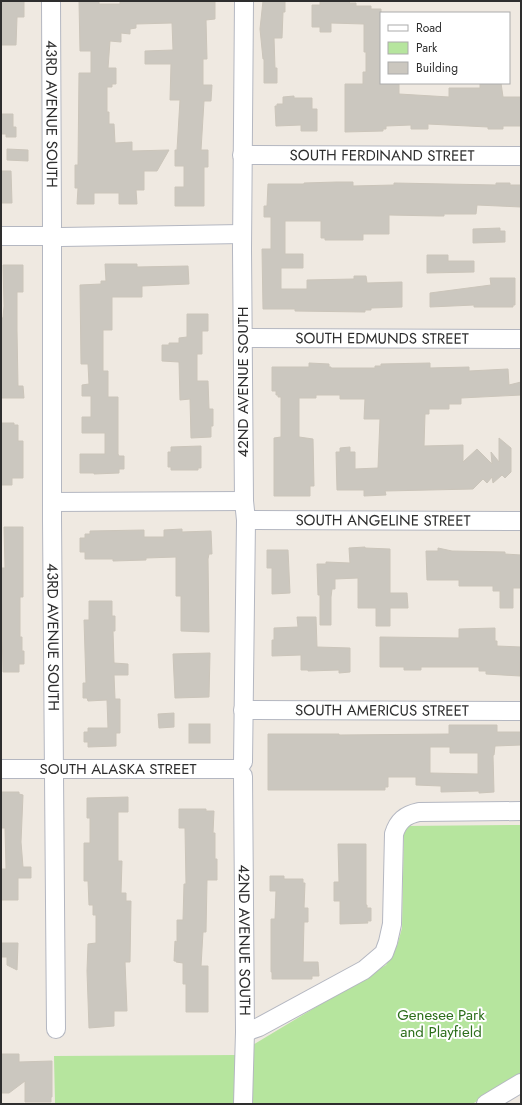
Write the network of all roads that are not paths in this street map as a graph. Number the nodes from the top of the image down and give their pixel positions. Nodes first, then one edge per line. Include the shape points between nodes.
1 (51, 1) edge
2 (244, 1) edge
3 (242, 155) junction
4 (521, 156) edge
5 (242, 234) junction
6 (1, 236) edge
7 (52, 236) junction
8 (243, 338) junction
9 (521, 339) edge
10 (244, 501) junction
11 (52, 502) junction
12 (246, 520) junction
13 (521, 521) edge
14 (243, 710) junction
15 (521, 711) edge
16 (1, 769) edge
17 (54, 769) junction
18 (241, 769) junction
19 (521, 811) edge
20 (56, 1029) dead end
21 (245, 1032) junction
22 (521, 1083) edge
23 (243, 1104) edge
24 (486, 1104) edge

1 - 7 street, 43RD AVENUE SOUTH
2 - 3 street, 42ND AVENUE SOUTH
3 - 4 street, SOUTH FERDINAND STREET
3 - 5 street, 42ND AVENUE SOUTH
5 - 7 street
5 - 8 street, 42ND AVENUE SOUTH
6 - 7 street
7 - 11 street, 43RD AVENUE SOUTH
8 - 9 street, SOUTH EDMUNDS STREET
8 - 10 street, 42ND AVENUE SOUTH
10 - 11 street
10 - 12 street, 42ND AVENUE SOUTH
11 - 17 street, 43RD AVENUE SOUTH
12 - 13 street, SOUTH ANGELINE STREET
12 - 14 street, 42ND AVENUE SOUTH
14 - 15 street, SOUTH AMERICUS STREET
14 - 18 street, 42ND AVENUE SOUTH
16 - 17 street, SOUTH ALASKA STREET
17 - 18 street, SOUTH ALASKA STREET
17 - 20 street, 43RD AVENUE SOUTH
18 - 21 street, 42ND AVENUE SOUTH
19 - 21 street via 419,812 402,819 394,834 392,924 384,953 364,970 259,1027
21 - 23 street, 42ND AVENUE SOUTH
22 - 24 street

